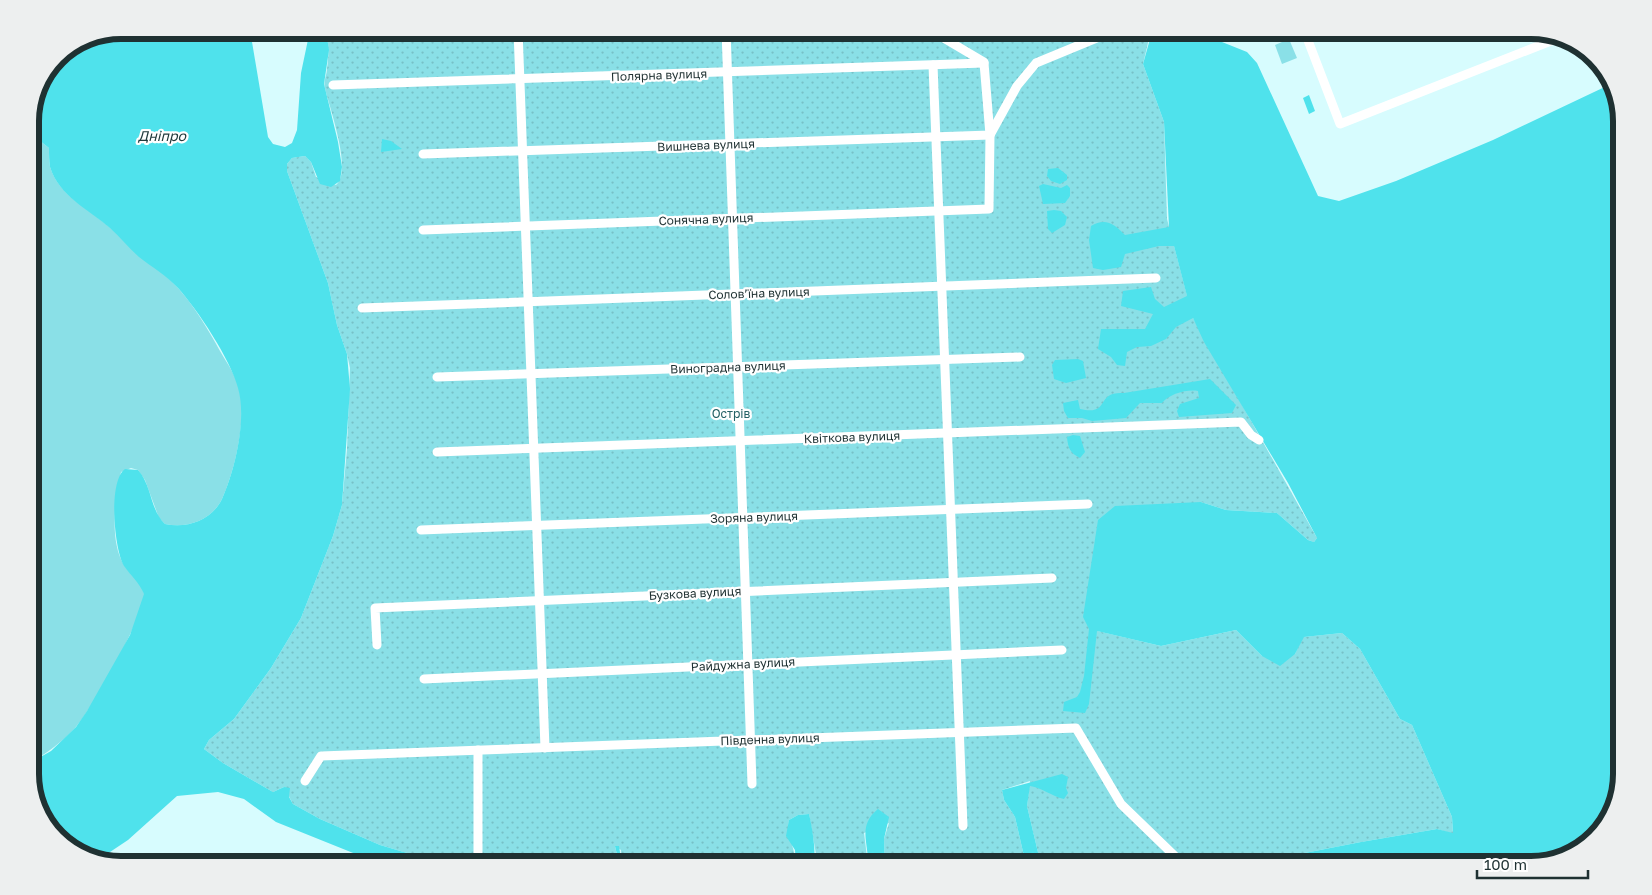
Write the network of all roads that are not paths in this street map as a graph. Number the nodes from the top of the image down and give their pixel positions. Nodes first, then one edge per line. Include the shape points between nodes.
1 (518, 39) edge
2 (726, 39) edge
3 (945, 39) edge
4 (1094, 39) edge
5 (1307, 39) edge
6 (1551, 41) edge
7 (984, 62) junction
8 (933, 65) junction
9 (728, 73) junction
10 (520, 79) junction
11 (333, 85) dead end
12 (990, 135) junction
13 (936, 138) junction
14 (730, 144) junction
15 (522, 151) junction
16 (423, 154) dead end
17 (940, 212) junction
18 (733, 218) junction
19 (525, 226) junction
20 (422, 230) dead end
21 (1156, 278) dead end
22 (941, 286) junction
23 (735, 294) junction
24 (528, 302) junction
25 (362, 308) dead end
26 (1020, 357) dead end
27 (946, 359) junction
28 (738, 366) junction
29 (531, 374) junction
30 (437, 377) dead end
31 (949, 433) junction
32 (1259, 440) dead end
33 (740, 441) junction
34 (534, 449) junction
35 (437, 452) dead end
36 (1088, 504) dead end
37 (952, 509) junction
38 (743, 517) junction
39 (537, 525) junction
40 (421, 530) dead end
41 (1052, 578) dead end
42 (954, 582) junction
43 (746, 591) junction
44 (540, 600) junction
45 (377, 645) dead end
46 (1062, 650) dead end
47 (957, 655) junction
48 (748, 664) junction
49 (542, 674) junction
50 (424, 679) dead end
51 (960, 732) junction
52 (751, 740) junction
53 (545, 748) junction
54 (478, 750) junction
55 (305, 782) dead end
56 (752, 784) dead end
57 (963, 826) dead end
58 (478, 856) edge
59 (1175, 856) edge

1 - 10 street
2 - 9 street
3 - 7 street
4 - 12 street via 1036,63 1017,86
5 - 6 street via 1340,124
7 - 8 street, Полярна вулиця
7 - 12 street
8 - 9 street, Полярна вулиця
8 - 13 street
9 - 10 street, Полярна вулиця
9 - 14 street
10 - 11 street, Полярна вулиця
10 - 15 street
12 - 13 street, Вишнева вулиця
12 - 17 street, Сонячна вулиця via 989,209
13 - 14 street, Вишнева вулиця
13 - 17 street
14 - 15 street, Вишнева вулиця
14 - 18 street
15 - 16 street, Вишнева вулиця
15 - 19 street
17 - 18 street, Сонячна вулиця
17 - 22 street
18 - 19 street, Сонячна вулиця
18 - 23 street
19 - 20 street, Сонячна вулиця
19 - 24 street
21 - 22 street, Соловʼїна вулиця
22 - 23 street, Соловʼїна вулиця
22 - 27 street
23 - 24 street, Соловʼїна вулиця
23 - 28 street
24 - 25 street, Соловʼїна вулиця
24 - 29 street
26 - 27 street, Виноградна вулиця
27 - 28 street, Виноградна вулиця
27 - 31 street
28 - 29 street, Виноградна вулиця
28 - 33 street
29 - 30 street, Виноградна вулиця
29 - 34 street
31 - 32 street, Квіткова вулиця via 1242,422
31 - 33 street, Квіткова вулиця
31 - 37 street
33 - 34 street, Квіткова вулиця
33 - 38 street
34 - 35 street, Квіткова вулиця
34 - 39 street
36 - 37 street, Зоряна вулиця
37 - 38 street, Зоряна вулиця
37 - 42 street
38 - 39 street, Зоряна вулиця
38 - 43 street
39 - 40 street, Зоряна вулиця
39 - 44 street
41 - 42 street, Бузкова вулиця
42 - 43 street, Бузкова вулиця
42 - 47 street
43 - 44 street, Бузкова вулиця
43 - 48 street
44 - 45 street, Бузкова вулиця via 375,608
44 - 49 street
46 - 47 street, Райдужна вулиця
47 - 48 street, Райдужна вулиця
47 - 51 street
48 - 49 street, Райдужна вулиця
48 - 52 street
49 - 50 street, Райдужна вулиця
49 - 53 street
51 - 52 street, Південна вулиця
51 - 57 street
51 - 59 street, Південна вулиця via 1076,728 1122,804
52 - 53 street, Південна вулиця
52 - 56 street
53 - 54 street, Південна вулиця
54 - 55 street, Південна вулиця via 321,756
54 - 58 street

